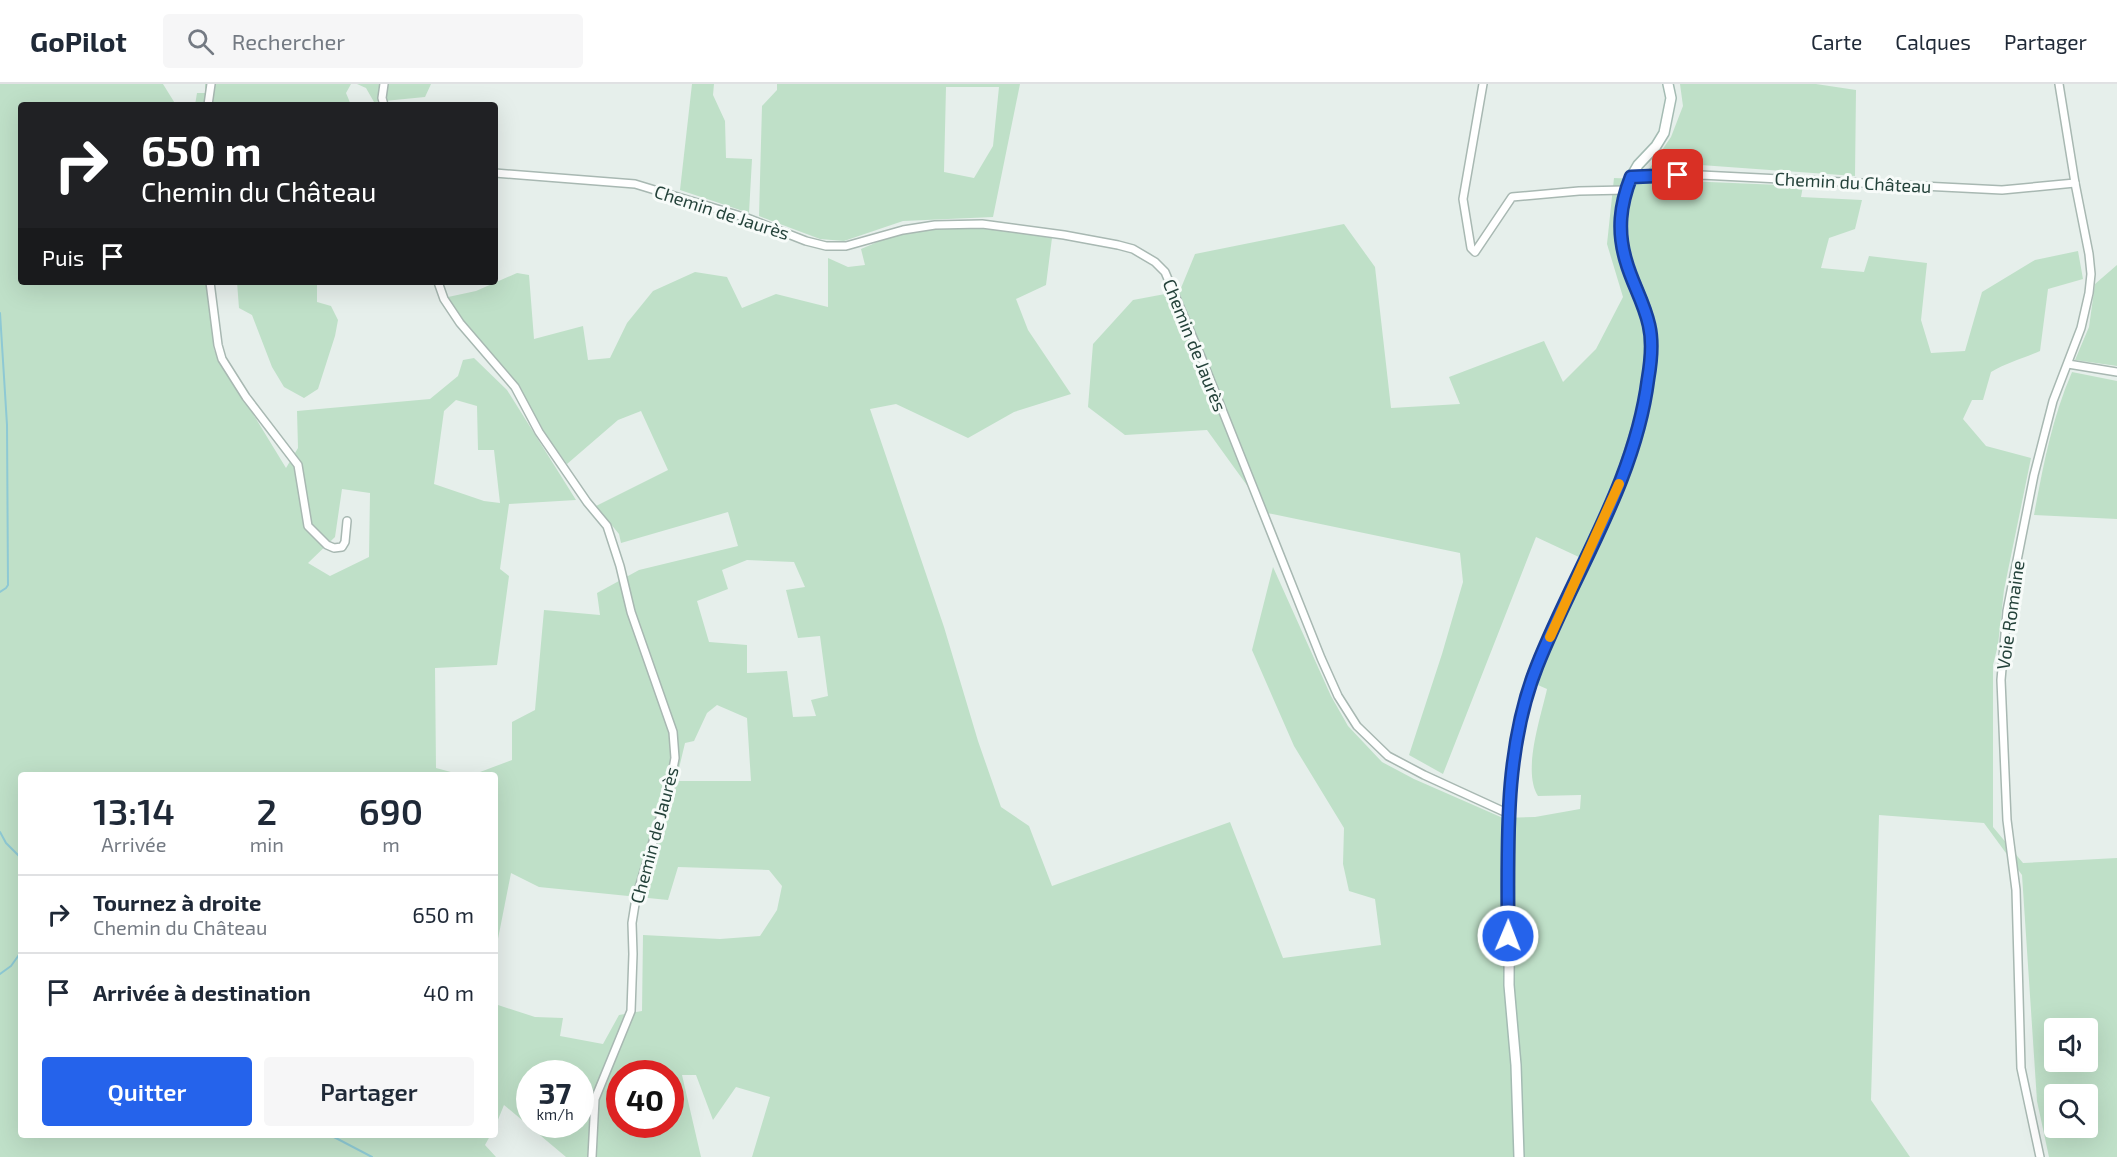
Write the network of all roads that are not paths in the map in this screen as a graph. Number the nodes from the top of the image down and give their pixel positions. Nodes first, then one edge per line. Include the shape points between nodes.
1 (211, 84) edge
2 (384, 84) edge
3 (1483, 84) edge
4 (1668, 84) edge
5 (2059, 84) edge
6 (208, 102) edge
7 (383, 102) edge
8 (498, 172) edge
9 (1631, 177) junction
10 (2074, 183) junction
11 (1626, 190) junction
12 (210, 285) edge
13 (439, 285) edge
14 (2067, 364) junction
15 (2117, 372) edge
16 (347, 521) dead end
17 (1509, 813) junction
18 (592, 1157) edge
19 (1519, 1157) edge
20 (2040, 1157) edge

1 - 6 street
2 - 7 street
3 - 11 street via 1463,199 1471,249 1475,252 1512,197
4 - 9 street via 1671,98 1664,133
5 - 10 street, Voie Romaine
8 - 17 street, Chemin de Jaurès via 636,184 826,246 846,246 935,225 982,224 1105,242 1133,249 1155,262 1165,272 1202,359 1321,658 1357,726 1388,756
9 - 10 street, Chemin du Château via 1701,175 2002,190
9 - 11 street
10 - 14 street, Voie Romaine via 2091,274 2086,311
11 - 17 street via 1620,214 1621,236 1626,262 1650,328 1648,380 1619,484 1531,682 1518,734
12 - 16 street via 222,359 298,465 308,526 327,545 342,547
13 - 18 street, Chemin de Jaurès via 460,323 515,387 539,432 607,526 631,612 673,732 675,758 670,784 632,923 631,1011 595,1099
14 - 15 street
14 - 20 street, Voie Romaine via 2034,475 2007,611 2001,680 2007,820 2016,890 2021,1068
17 - 19 street via 1509,985

